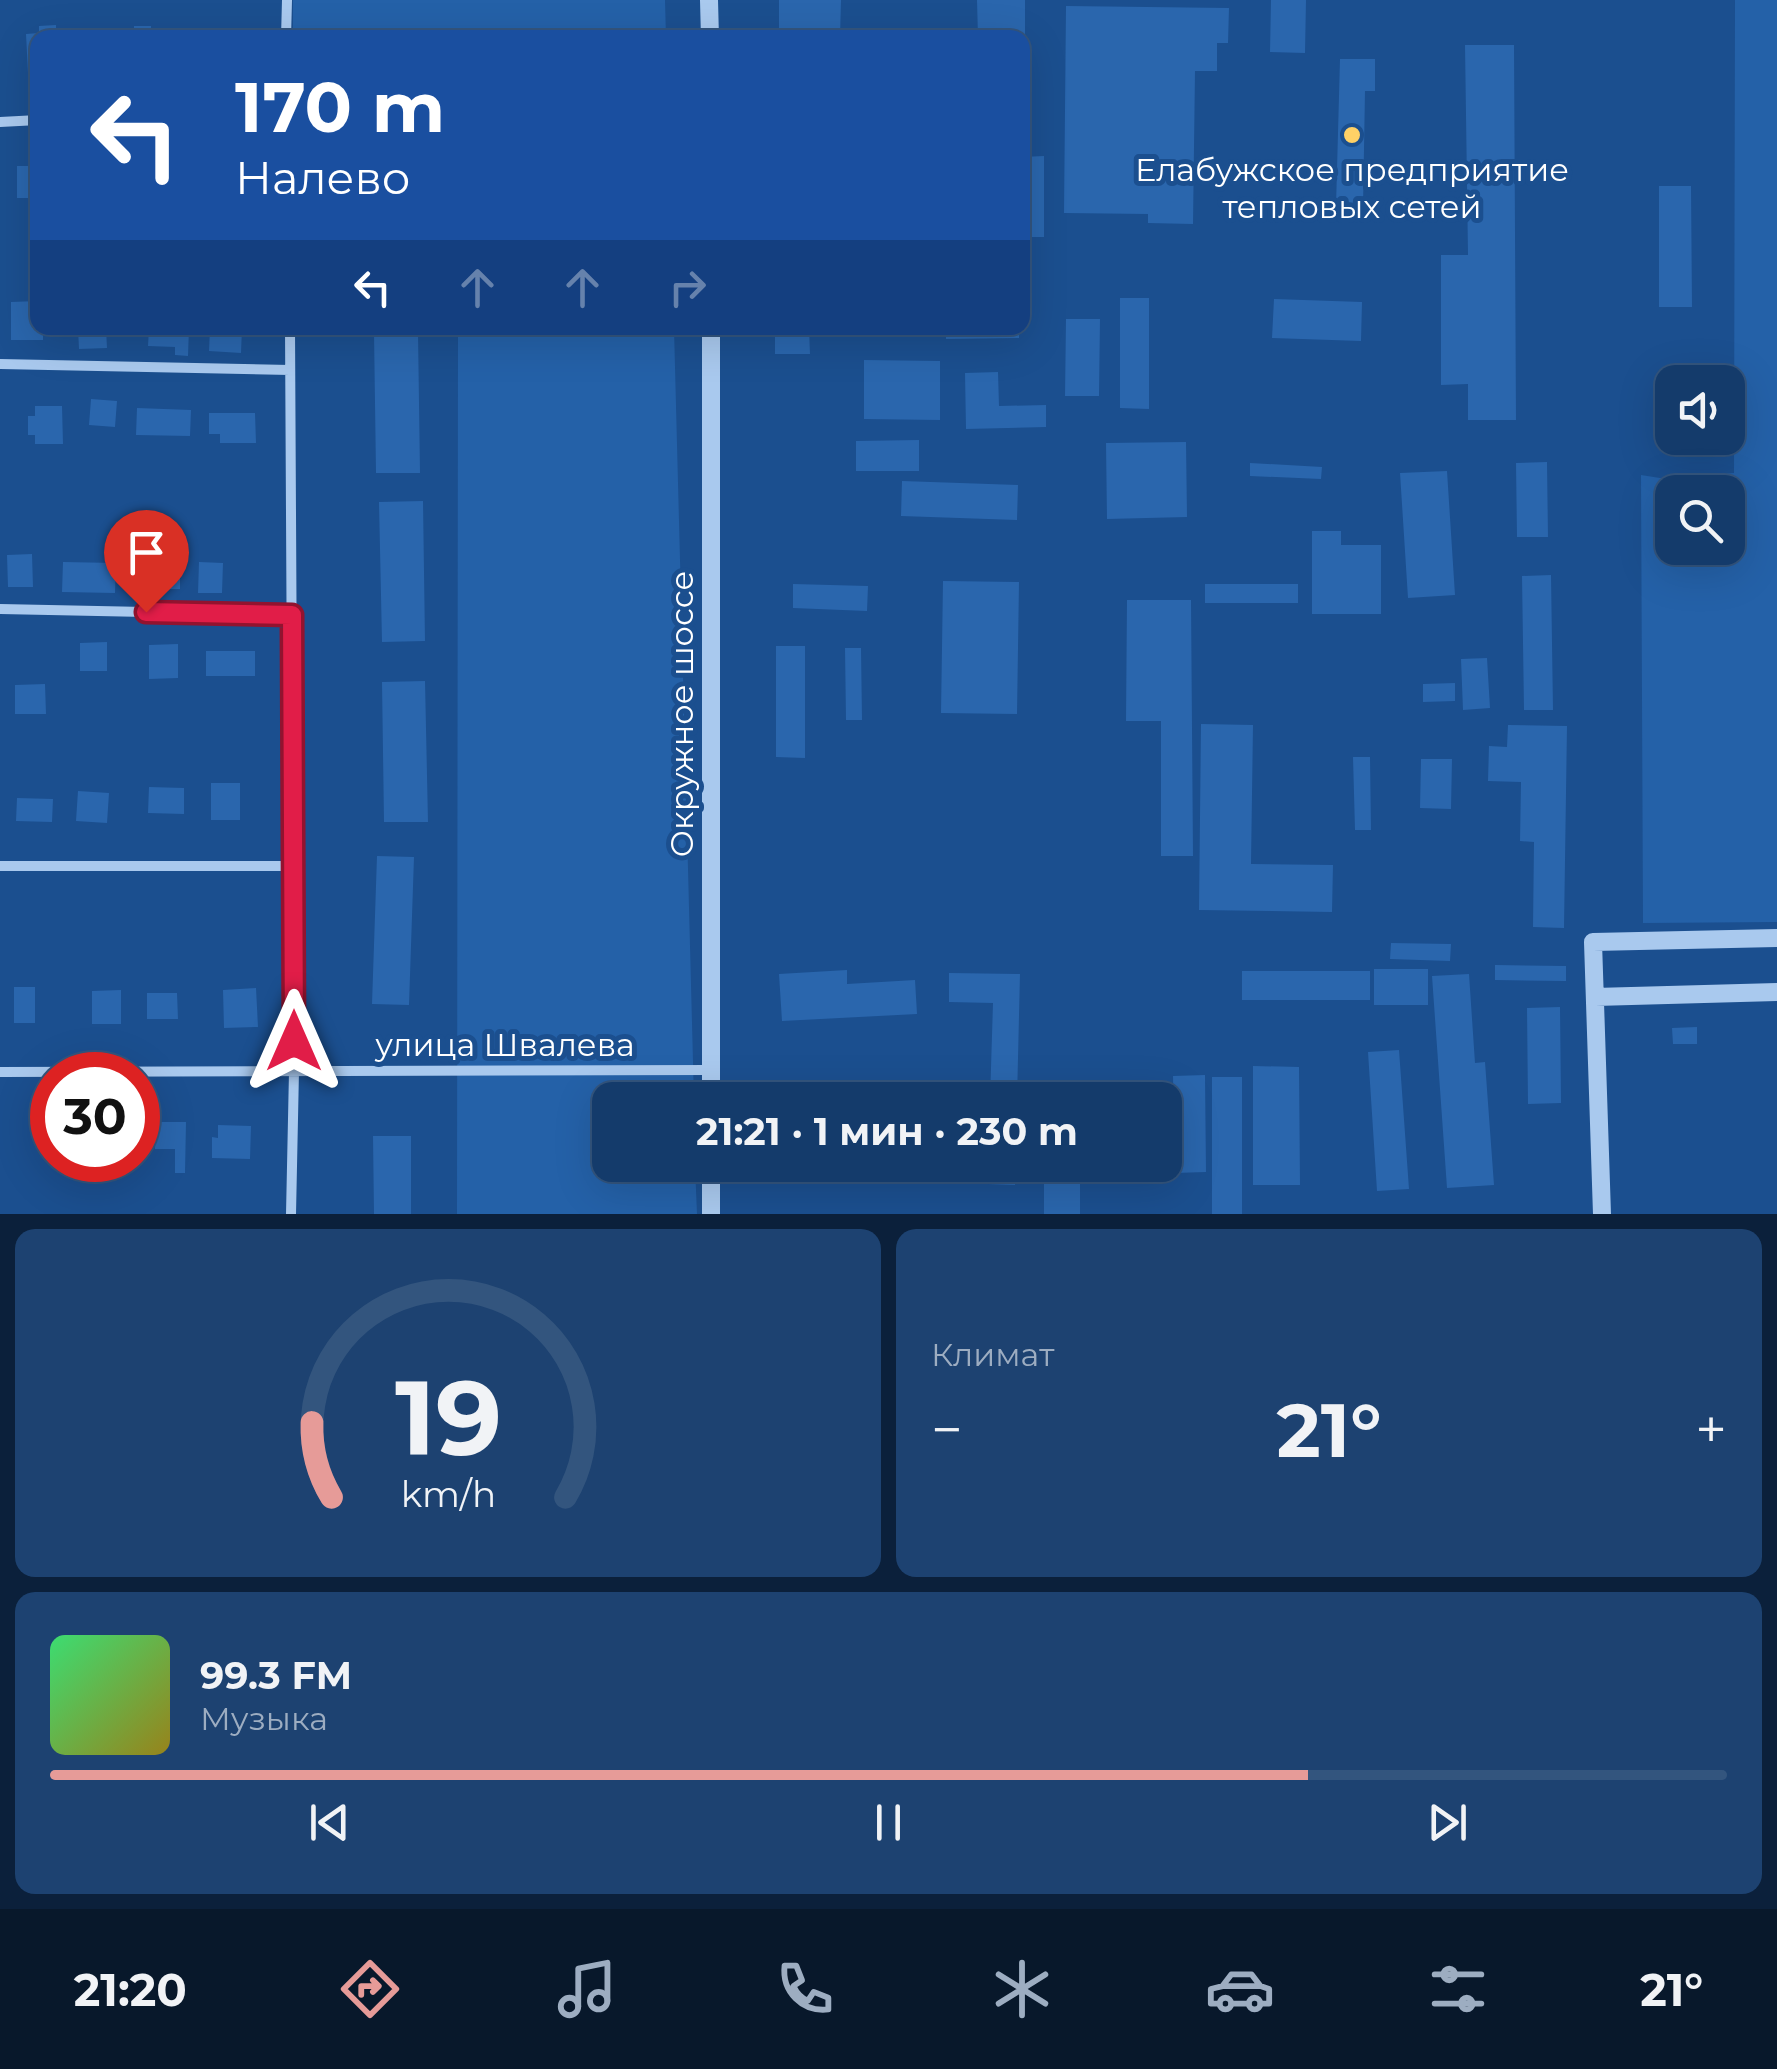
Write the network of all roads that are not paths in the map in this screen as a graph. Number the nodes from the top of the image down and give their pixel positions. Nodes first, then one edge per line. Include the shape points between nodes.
1 (287, 0) edge
2 (710, 0) edge
3 (286, 30) edge
4 (710, 30) edge
5 (30, 120) edge
6 (0, 122) edge
7 (290, 335) edge
8 (711, 335) edge
9 (0, 364) edge
10 (290, 370) junction
11 (0, 609) edge
12 (292, 615) junction
13 (0, 866) edge
14 (293, 866) junction
15 (1777, 938) edge
16 (1777, 992) edge
17 (1595, 997) junction
18 (710, 1070) junction
19 (294, 1071) junction
20 (0, 1072) edge
21 (710, 1082) edge
22 (711, 1182) edge
23 (291, 1214) edge
24 (711, 1214) edge
25 (1602, 1214) edge

1 - 3 street
2 - 4 street
5 - 6 street
7 - 10 street
8 - 18 street, Окружное шоссе
9 - 10 street
10 - 12 street
11 - 12 street
12 - 14 street
13 - 14 street
14 - 19 street
15 - 17 street via 1593,942
16 - 17 street
17 - 25 street
18 - 19 street, улица Швалева
18 - 21 street, Окружное шоссе
19 - 20 street, улица Швалева
19 - 23 street
22 - 24 street

